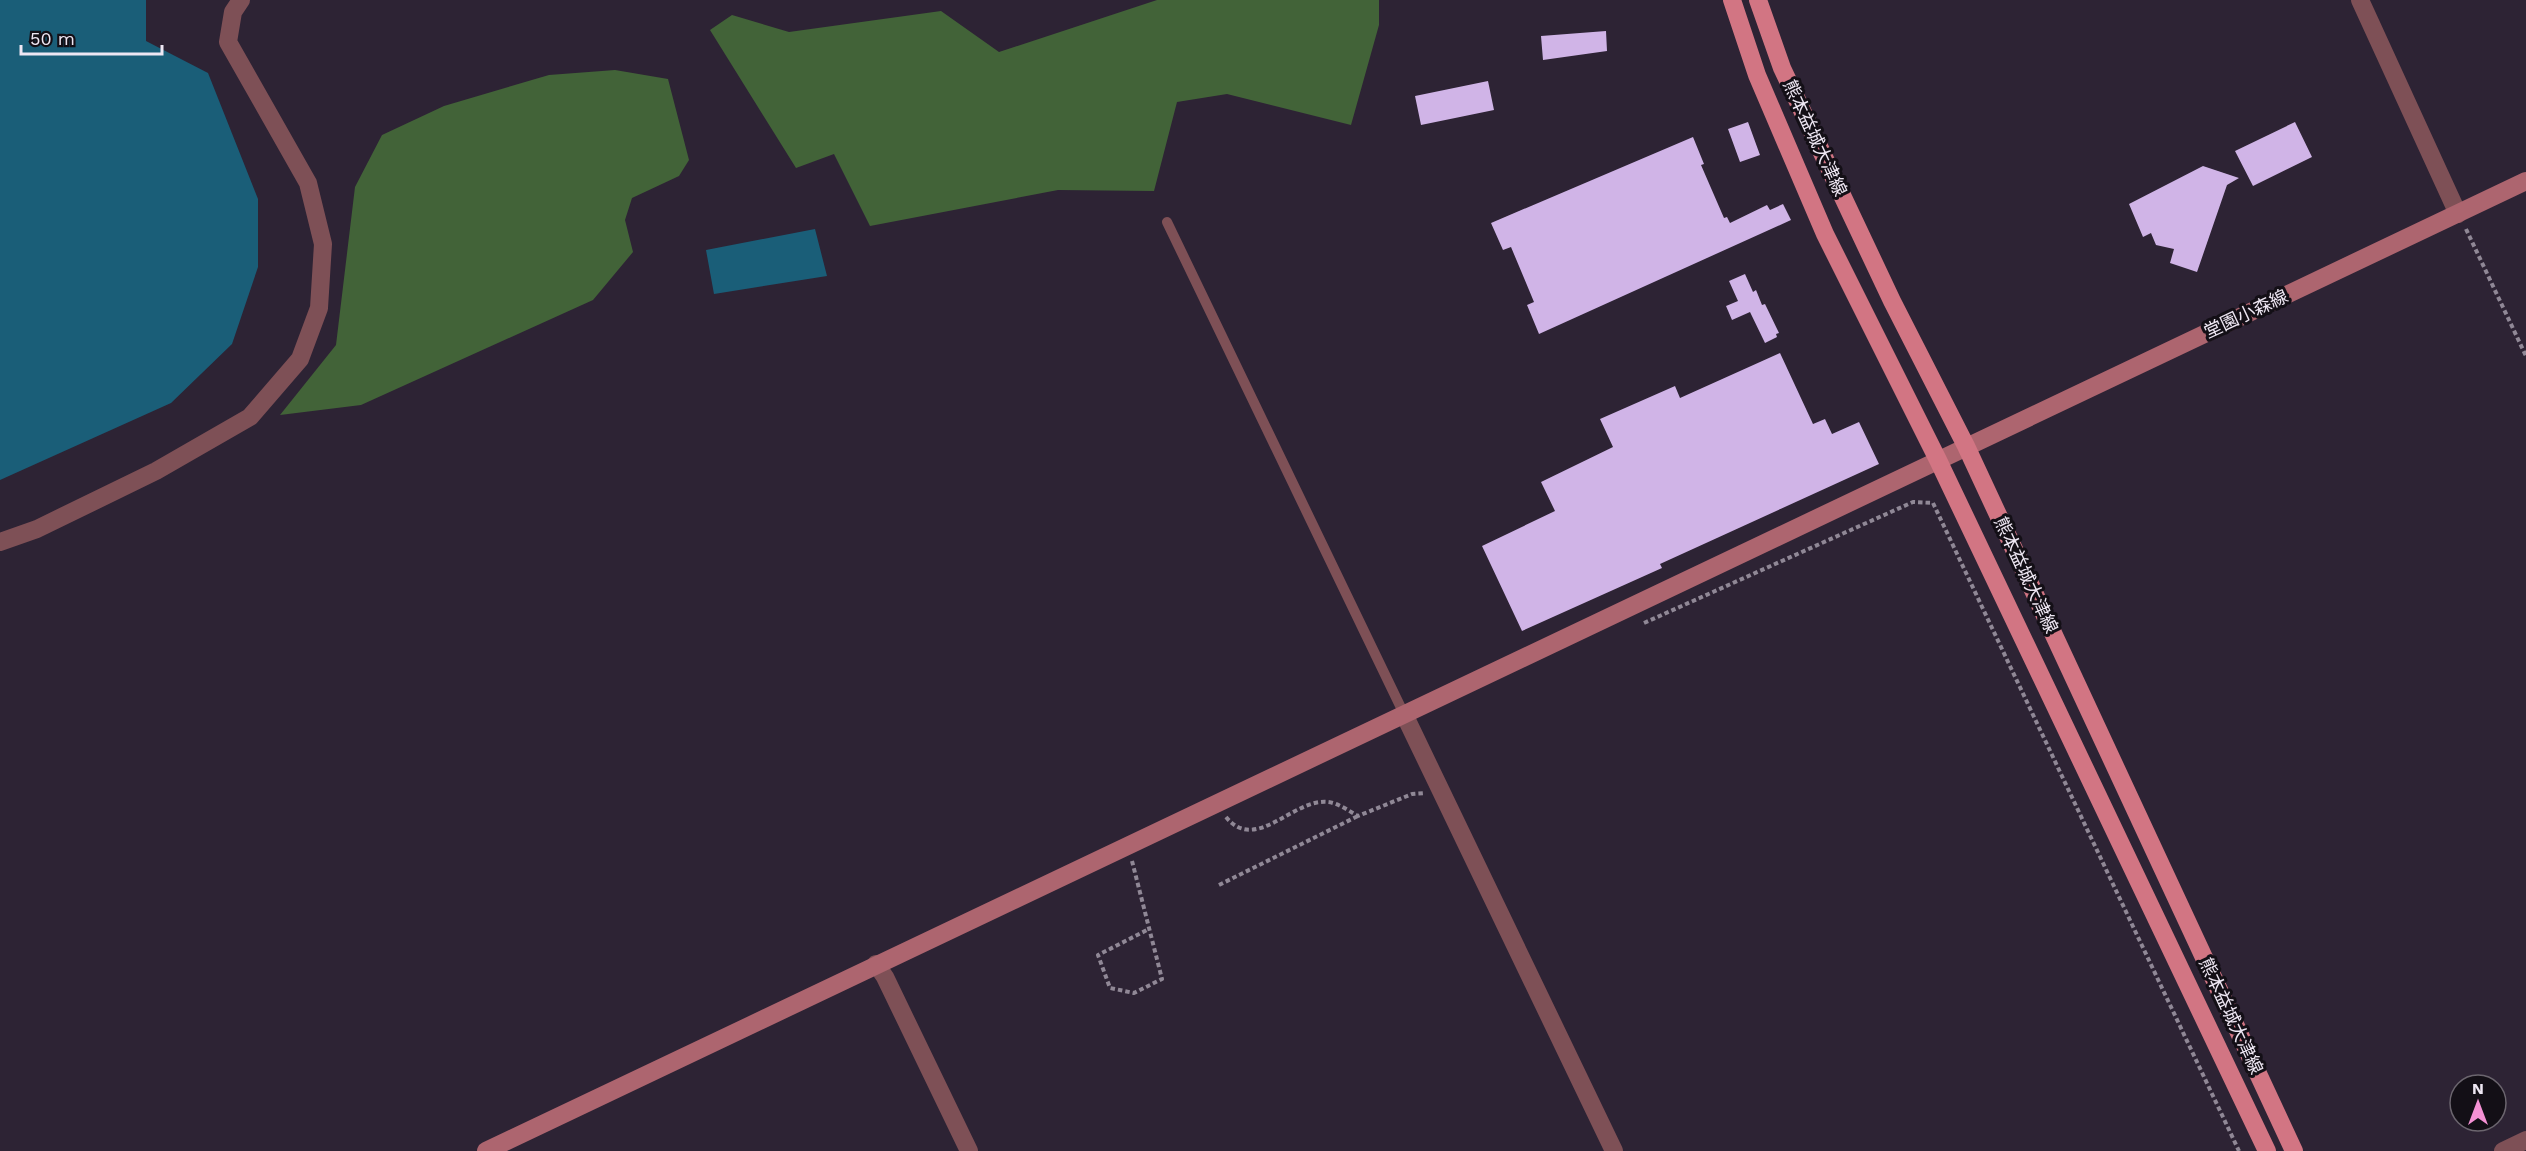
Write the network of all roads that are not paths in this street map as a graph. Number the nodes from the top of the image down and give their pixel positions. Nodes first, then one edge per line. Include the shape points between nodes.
1 (241, 0) edge
2 (1732, 0) edge
3 (1758, 0) edge
4 (2360, 0) edge
5 (2526, 181) edge
6 (2458, 214) junction
7 (1167, 222) dead end
8 (1966, 446) junction
9 (1938, 460) junction
10 (0, 542) edge
11 (1404, 714) junction
12 (876, 964) junction
13 (2526, 1140) edge
14 (486, 1151) edge
15 (969, 1151) edge
16 (1614, 1151) edge
17 (2267, 1151) edge
18 (2294, 1151) edge
19 (2503, 1151) edge

1 - 10 street via 233,12 228,42 308,183 323,244 319,308 300,359 250,417 156,471 37,529
2 - 9 main road, 熊本益城大津線 via 1757,75 1825,234
3 - 8 main road, 熊本益城大津線 via 1782,68
4 - 6 street
5 - 6 street, 堂園小森線
6 - 8 street, 堂園小森線
7 - 11 lane
8 - 9 street, 堂園小森線
8 - 18 main road, 熊本益城大津線
9 - 11 street, 堂園小森線
9 - 17 main road, 熊本益城大津線
11 - 12 street, 堂園小森線 via 1220,815
11 - 16 street
12 - 14 street, 堂園小森線
12 - 15 street
13 - 19 street

